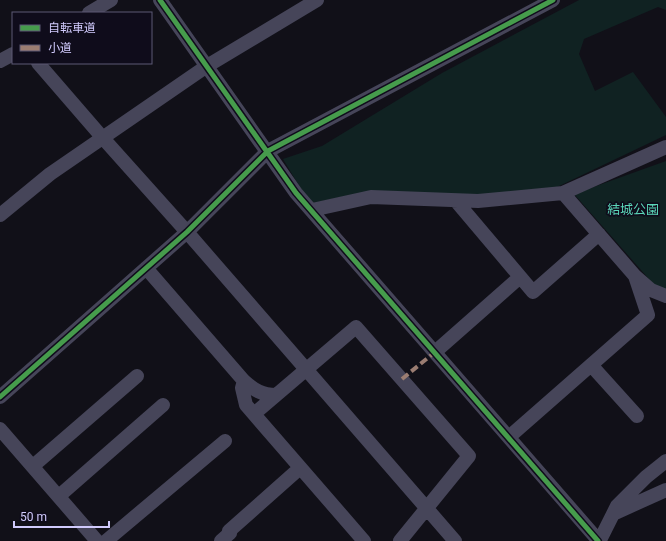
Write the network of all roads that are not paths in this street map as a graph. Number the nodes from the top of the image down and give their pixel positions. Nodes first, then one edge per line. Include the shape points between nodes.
1 (111, 0) edge
2 (160, 0) edge
3 (317, 0) edge
4 (554, 0) edge
5 (91, 12) edge
6 (12, 55) edge
7 (0, 61) edge
8 (39, 64) edge
9 (207, 66) junction
10 (102, 138) junction
11 (666, 147) edge
12 (268, 151) junction
13 (563, 193) junction
14 (456, 201) junction
15 (312, 210) junction
16 (0, 215) edge
17 (187, 232) junction
18 (599, 234) junction
19 (146, 268) junction
20 (635, 276) junction
21 (520, 277) junction
22 (666, 296) edge
23 (435, 352) junction
24 (591, 365) junction
25 (306, 370) junction
26 (137, 376) dead end
27 (244, 381) junction
28 (276, 395) junction
29 (0, 397) edge
30 (163, 405) dead end
31 (254, 414) junction
32 (637, 416) dead end
33 (0, 429) edge
34 (508, 437) junction
35 (225, 441) dead end
36 (666, 461) edge
37 (33, 466) junction
38 (300, 468) junction
39 (666, 490) edge
40 (59, 496) junction
41 (426, 509) junction
42 (612, 514) junction
43 (225, 536) edge
44 (448, 538) edge
45 (600, 540) edge
46 (97, 541) edge
47 (106, 541) edge
48 (364, 541) edge
49 (400, 541) edge

1 - 5 street
2 - 9 street
3 - 9 street
4 - 12 street
6 - 7 street
8 - 10 street
9 - 10 street
9 - 12 street
10 - 16 street via 50,174
10 - 17 street
11 - 13 street
12 - 15 street via 296,193
12 - 17 street
13 - 14 street
13 - 18 street
14 - 15 street via 371,197
14 - 21 street
15 - 23 street
17 - 19 street
17 - 25 street
18 - 20 street
18 - 21 street via 533,292
19 - 27 street
19 - 29 street
20 - 22 street via 651,290
20 - 24 street via 648,315
21 - 23 street
23 - 34 street
24 - 32 street
24 - 34 street
25 - 28 street
25 - 41 street
25 - 41 street via 356,327 469,456
26 - 37 street
27 - 28 street via 255,390 267,395
27 - 31 street via 242,388 246,405
28 - 31 street
30 - 40 street
31 - 38 street
33 - 37 street
34 - 45 street
35 - 47 street
36 - 42 street via 646,477
37 - 40 street
38 - 43 street
38 - 48 street
39 - 42 street
40 - 46 street
41 - 44 street
41 - 49 street
42 - 45 street

